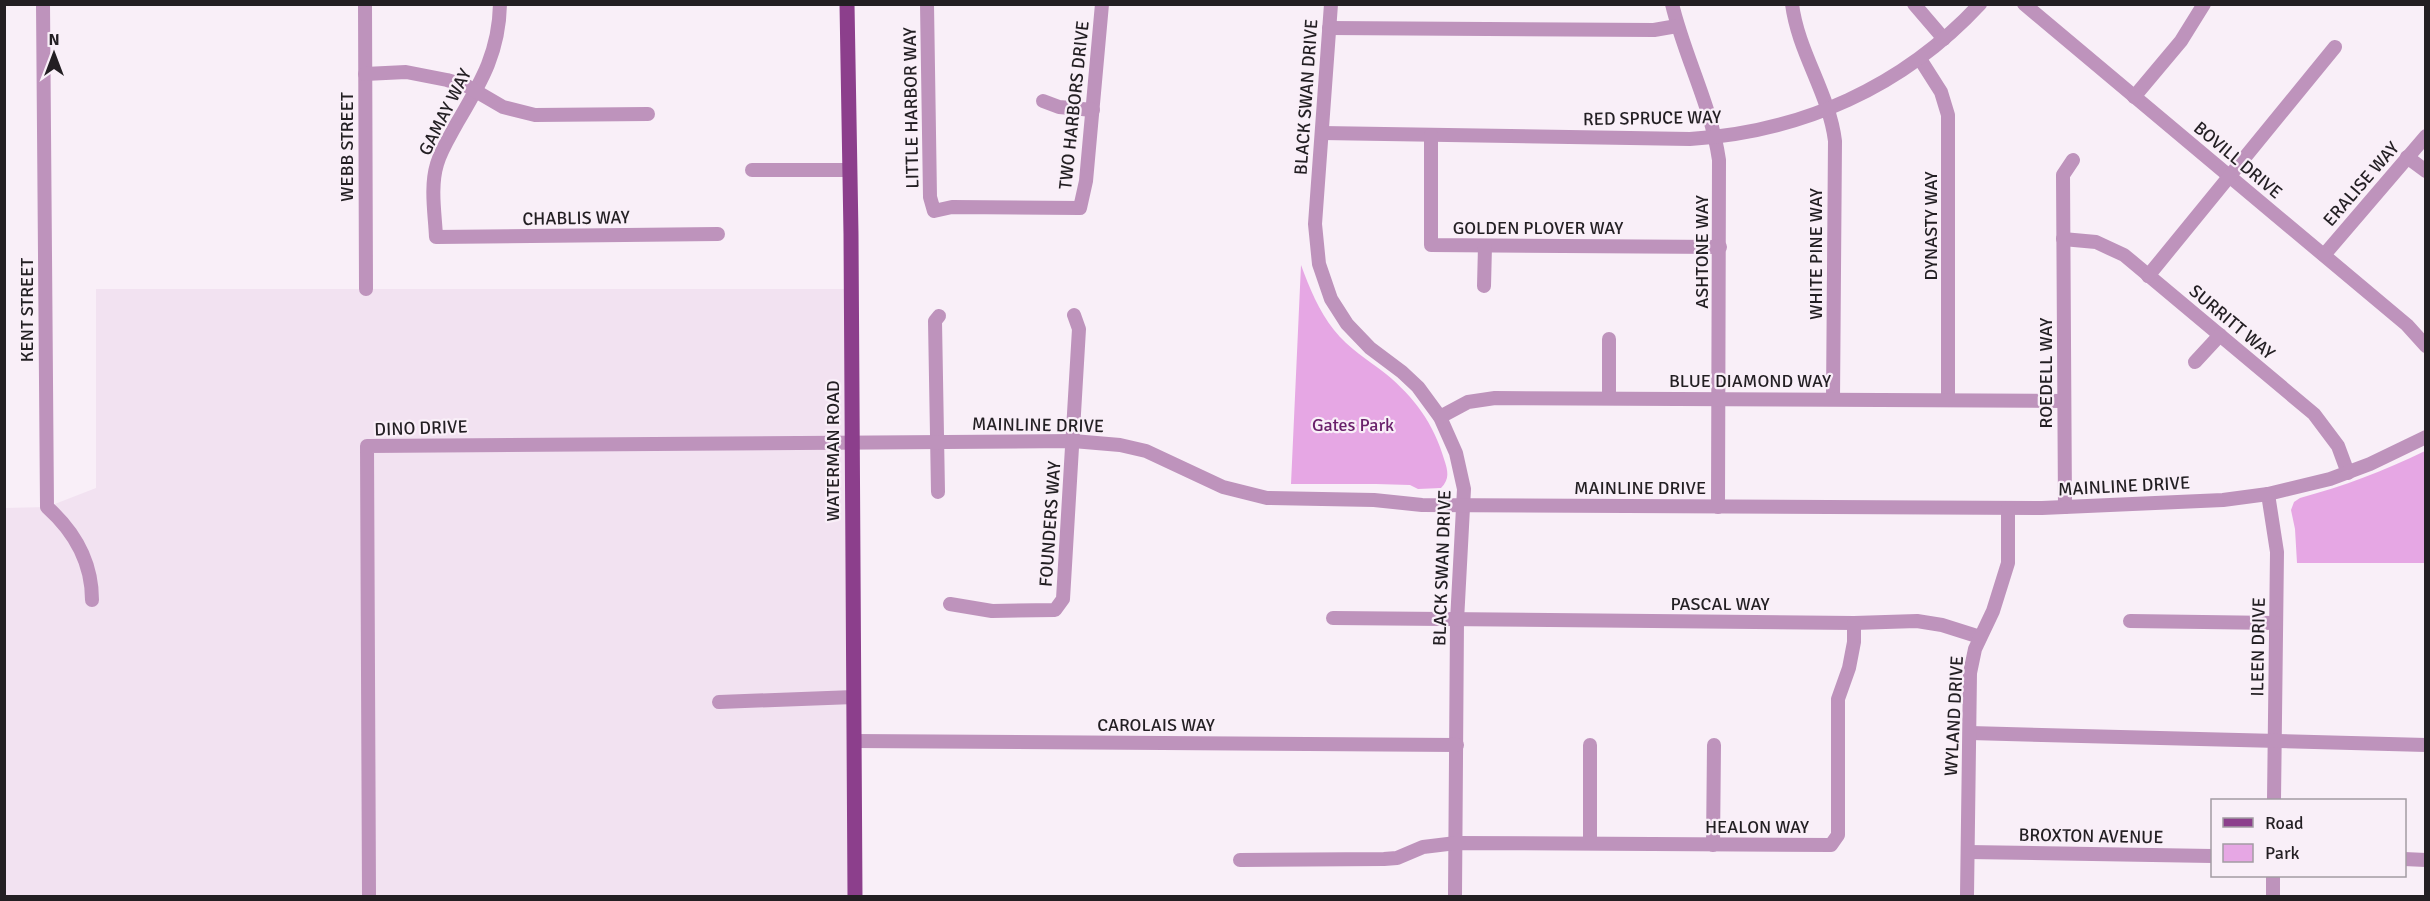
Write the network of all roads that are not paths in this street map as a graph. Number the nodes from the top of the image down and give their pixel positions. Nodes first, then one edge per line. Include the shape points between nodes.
1 (42, 4) edge
2 (365, 4) edge
3 (500, 4) edge
4 (847, 4) edge
5 (927, 4) edge
6 (1102, 4) edge
7 (1331, 4) edge
8 (1672, 4) edge
9 (1792, 4) edge
10 (1914, 4) edge
11 (1980, 4) edge
12 (2204, 4) edge
13 (2032, 7) edge
14 (1677, 26) junction
15 (1329, 28) junction
16 (1944, 39) junction
17 (2334, 48) dead end
18 (1920, 59) junction
19 (365, 74) junction
20 (475, 92) junction
21 (2134, 97) junction
22 (1043, 101) dead end
23 (1094, 110) junction
24 (1828, 110) junction
25 (648, 114) dead end
26 (1322, 133) junction
27 (1431, 135) junction
28 (2426, 136) edge
29 (1716, 137) junction
30 (2407, 157) junction
31 (2073, 160) dead end
32 (752, 170) dead end
33 (849, 170) junction
34 (2426, 171) edge
35 (2229, 176) junction
36 (1080, 208) joint
37 (718, 234) dead end
38 (436, 237) joint
39 (2063, 239) junction
40 (1485, 246) junction
41 (1720, 247) junction
42 (2324, 255) junction
43 (2148, 276) junction
44 (1485, 286) dead end
45 (366, 289) dead end
46 (1074, 315) dead end
47 (939, 316) dead end
48 (2220, 335) junction
49 (1609, 339) dead end
50 (2426, 346) edge
51 (2195, 362) dead end
52 (1609, 398) junction
53 (1719, 399) junction
54 (1833, 399) junction
55 (1948, 400) junction
56 (2064, 401) junction
57 (1440, 417) junction
58 (2426, 437) edge
59 (1073, 441) junction
60 (852, 442) junction
61 (936, 442) junction
62 (2348, 472) junction
63 (938, 492) dead end
64 (2268, 494) junction
65 (1464, 505) junction
66 (1719, 507) junction
67 (2065, 507) junction
68 (2008, 508) junction
69 (92, 600) dead end
70 (950, 604) dead end
71 (1333, 618) dead end
72 (1457, 621) junction
73 (2130, 621) dead end
74 (1854, 623) junction
75 (2276, 623) junction
76 (1980, 637) junction
77 (854, 698) junction
78 (719, 702) dead end
79 (1970, 733) junction
80 (854, 741) junction
81 (2275, 742) junction
82 (1457, 745) junction
83 (1590, 745) dead end
84 (1714, 745) dead end
85 (2426, 745) edge
86 (2274, 799) edge
87 (1456, 843) junction
88 (1590, 843) junction
89 (1713, 845) junction
90 (1968, 852) junction
91 (2211, 856) edge
92 (2406, 859) edge
93 (1240, 860) dead end
94 (2426, 860) edge
95 (2273, 877) edge
96 (369, 897) edge
97 (855, 897) edge
98 (1455, 897) edge
99 (1967, 897) edge
100 (2273, 897) edge

1 - 69 street, KENT STREET via 46,507 58,517 85,557
2 - 19 street, WEBB STREET
3 - 20 street, GAMAY WAY via 496,45
4 - 33 main road, WATERMAN ROAD
5 - 36 street, LITTLE HARBOR WAY via 930,197 934,211 952,207
6 - 23 street, TWO HARBORS DRIVE
7 - 15 street, BLACK SWAN DRIVE
8 - 14 street, ASHTONE WAY
9 - 24 street, WHITE PINE WAY via 1794,21
10 - 16 street
11 - 16 street, RED SPRUCE WAY
12 - 21 street via 2181,41
13 - 21 street, BOVILL DRIVE
14 - 15 street via 1654,30
14 - 29 street, ASHTONE WAY
15 - 26 street, BLACK SWAN DRIVE
16 - 18 street, RED SPRUCE WAY
17 - 35 street
18 - 24 street, RED SPRUCE WAY via 1877,87
18 - 55 street, DYNASTY WAY via 1941,92 1948,116
19 - 20 street via 427,75
19 - 45 street, WEBB STREET
20 - 25 street via 503,107 535,115
20 - 38 street, GAMAY WAY via 437,164
21 - 35 street, BOVILL DRIVE
22 - 23 street via 1059,107
23 - 36 street, TWO HARBORS DRIVE
24 - 29 street, RED SPRUCE WAY via 1781,126
24 - 54 street, WHITE PINE WAY via 1835,141
26 - 27 street, RED SPRUCE WAY
26 - 57 street, BLACK SWAN DRIVE via 1315,243 1325,285 1358,337 1418,387
27 - 29 street, RED SPRUCE WAY
27 - 40 street, GOLDEN PLOVER WAY via 1431,245
28 - 30 street, ERALISE WAY
29 - 41 street, ASHTONE WAY
30 - 34 street
30 - 42 street, ERALISE WAY
31 - 39 street, ROEDELL WAY via 2063,175
32 - 33 street
33 - 60 main road, WATERMAN ROAD
35 - 42 street, BOVILL DRIVE
35 - 43 street
37 - 38 street, CHABLIS WAY
39 - 43 street, SURRITT WAY via 2111,248
39 - 56 street, ROEDELL WAY
40 - 41 street, GOLDEN PLOVER WAY
40 - 44 street
41 - 53 street, ASHTONE WAY
42 - 50 street, BOVILL DRIVE via 2407,325
43 - 48 street, SURRITT WAY
46 - 59 street via 1079,329
47 - 61 street via 935,321
48 - 51 street
48 - 62 street, SURRITT WAY via 2314,414 2338,446
49 - 52 street
52 - 53 street, BLUE DIAMOND WAY
52 - 57 street, BLUE DIAMOND WAY via 1483,399
53 - 54 street, BLUE DIAMOND WAY
53 - 66 street, ASHTONE WAY
54 - 55 street, BLUE DIAMOND WAY
55 - 56 street, BLUE DIAMOND WAY
56 - 67 street, ROEDELL WAY
57 - 65 street, BLACK SWAN DRIVE via 1461,471
58 - 62 street, MAINLINE DRIVE
59 - 61 street, MAINLINE DRIVE
59 - 65 street, MAINLINE DRIVE via 1146,451 1222,486 1267,498
59 - 70 street, FOUNDERS WAY via 1063,599 1055,610 992,611
60 - 61 street, MAINLINE DRIVE
60 - 77 main road, WATERMAN ROAD
60 - 96 street, DINO DRIVE via 367,446
61 - 63 street
62 - 64 street, MAINLINE DRIVE
64 - 67 street, MAINLINE DRIVE via 2223,500
64 - 75 street, ILEEN DRIVE via 2277,552
65 - 66 street, MAINLINE DRIVE
65 - 72 street, BLACK SWAN DRIVE
66 - 68 street, MAINLINE DRIVE
67 - 68 street, MAINLINE DRIVE
68 - 76 street, WYLAND DRIVE via 2008,563
71 - 72 street, PASCAL WAY
72 - 74 street, PASCAL WAY
72 - 82 street, BLACK SWAN DRIVE
73 - 75 street
74 - 76 street, PASCAL WAY via 1917,621
74 - 89 street, HEALON WAY via 1849,668 1838,699 1838,835 1831,845
75 - 81 street, ILEEN DRIVE
76 - 79 street, WYLAND DRIVE via 1971,673
77 - 78 street
77 - 80 main road, WATERMAN ROAD
79 - 81 street
79 - 90 street, WYLAND DRIVE
80 - 82 street, CAROLAIS WAY
80 - 97 main road, WATERMAN ROAD
81 - 85 street
81 - 86 street, ILEEN DRIVE
82 - 87 street, BLACK SWAN DRIVE
83 - 88 street
84 - 89 street
87 - 88 street, HEALON WAY
87 - 93 street, HEALON WAY via 1423,847 1397,858
87 - 98 street, BLACK SWAN DRIVE
88 - 89 street, HEALON WAY
90 - 91 street, BROXTON AVENUE
90 - 99 street, WYLAND DRIVE
92 - 94 street
95 - 100 street

